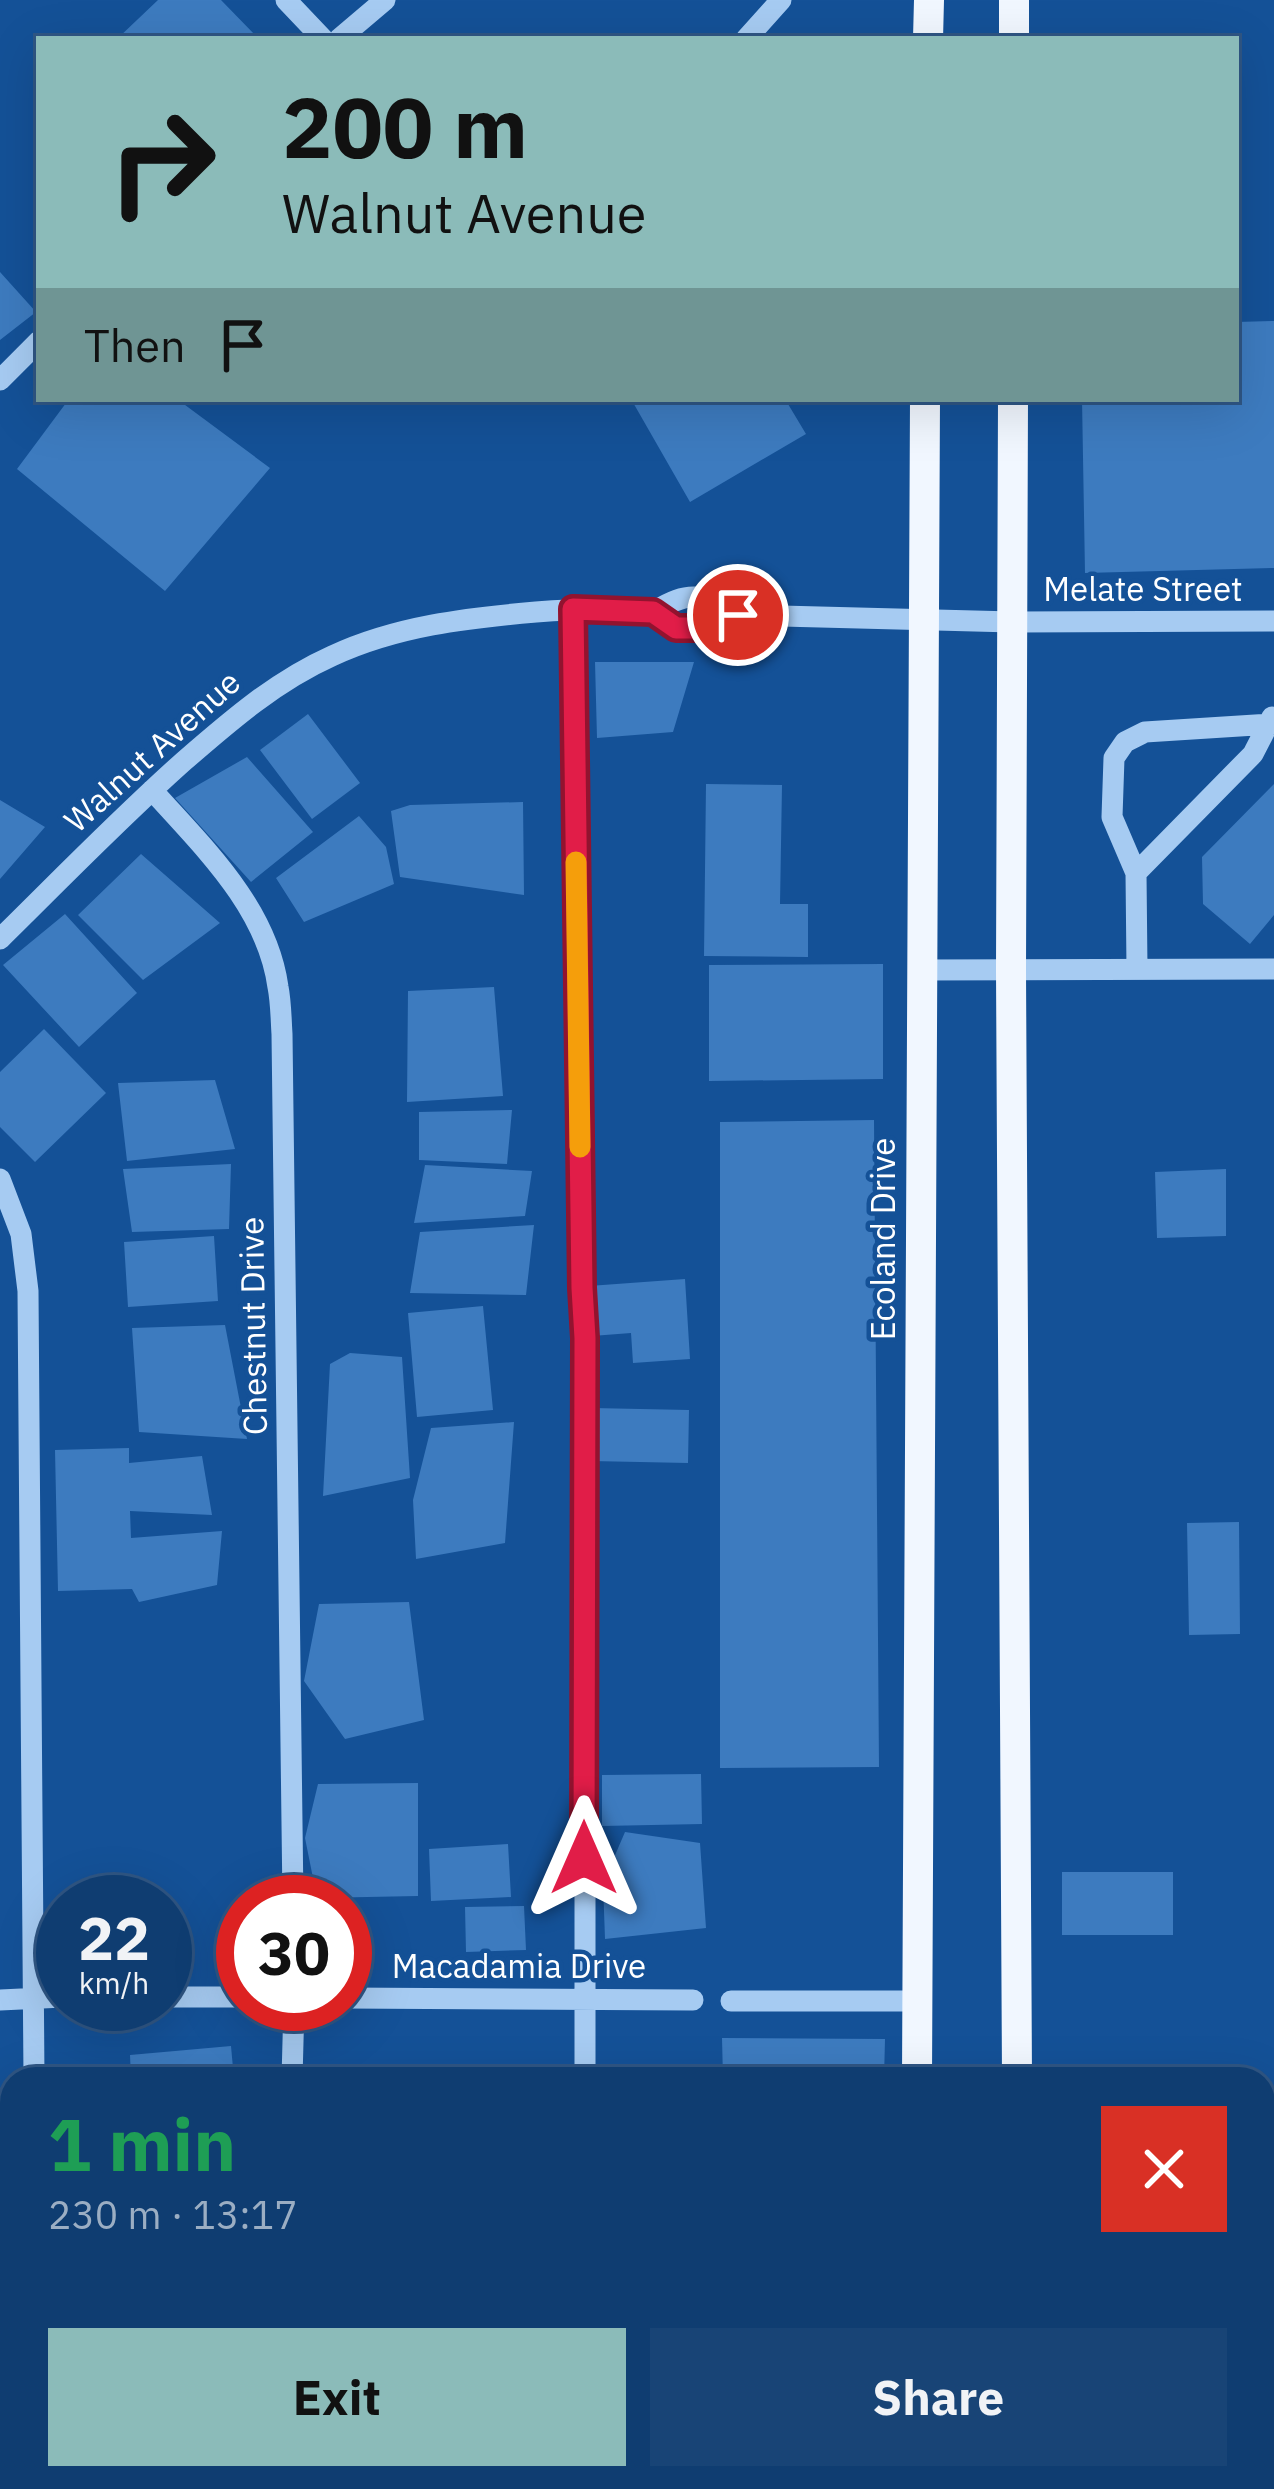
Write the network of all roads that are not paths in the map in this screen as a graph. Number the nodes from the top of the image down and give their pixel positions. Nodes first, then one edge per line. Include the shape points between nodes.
1 (286, 0) edge
2 (385, 0) edge
3 (781, 0) edge
4 (928, 0) edge
5 (1014, 0) edge
6 (320, 36) edge
7 (343, 36) edge
8 (749, 36) edge
9 (928, 36) edge
10 (1014, 36) edge
11 (36, 344) edge
12 (0, 380) edge
13 (925, 402) edge
14 (1013, 402) edge
15 (573, 609) junction
16 (923, 621) junction
17 (1274, 621) edge
18 (1012, 622) junction
19 (1272, 717) edge
20 (152, 790) junction
21 (1136, 873) junction
22 (0, 939) edge
23 (1274, 968) edge
24 (1137, 969) junction
25 (921, 970) junction
26 (1011, 970) junction
27 (0, 1179) edge
28 (293, 1875) edge
29 (34, 1997) junction
30 (372, 1998) edge
31 (0, 2000) edge
32 (584, 2000) junction
33 (693, 2000) dead end
34 (731, 2000) dead end
35 (915, 2001) junction
36 (293, 2031) edge
37 (34, 2067) edge
38 (292, 2067) edge
39 (585, 2067) edge
40 (916, 2067) edge
41 (1017, 2067) edge

1 - 6 street
2 - 7 street
3 - 8 street
4 - 9 main road
5 - 10 main road
11 - 12 street
13 - 16 main road, Ecoland Drive
14 - 18 main road
15 - 16 street, Walnut Avenue via 653,612 676,628 711,628 738,615
15 - 20 street, Walnut Avenue via 408,629 333,655 225,724
15 - 32 street via 585,1338
16 - 18 street, Melate Street
16 - 25 main road, Ecoland Drive
17 - 18 street, Melate Street
18 - 26 main road
19 - 21 street via 1253,754
19 - 21 street via 1145,732 1125,742 1114,758 1112,818
20 - 22 street, Walnut Avenue
20 - 28 street, Chestnut Drive via 243,897 278,983
21 - 24 street
23 - 24 street
24 - 26 street
25 - 26 street
25 - 35 main road, Ecoland Drive
26 - 41 main road
27 - 29 street via 21,1234 28,1291
29 - 31 street
29 - 37 street
30 - 32 street, Macadamia Drive
32 - 33 street, Macadamia Drive
32 - 39 street
34 - 35 street
35 - 40 main road, Ecoland Drive
36 - 38 street

